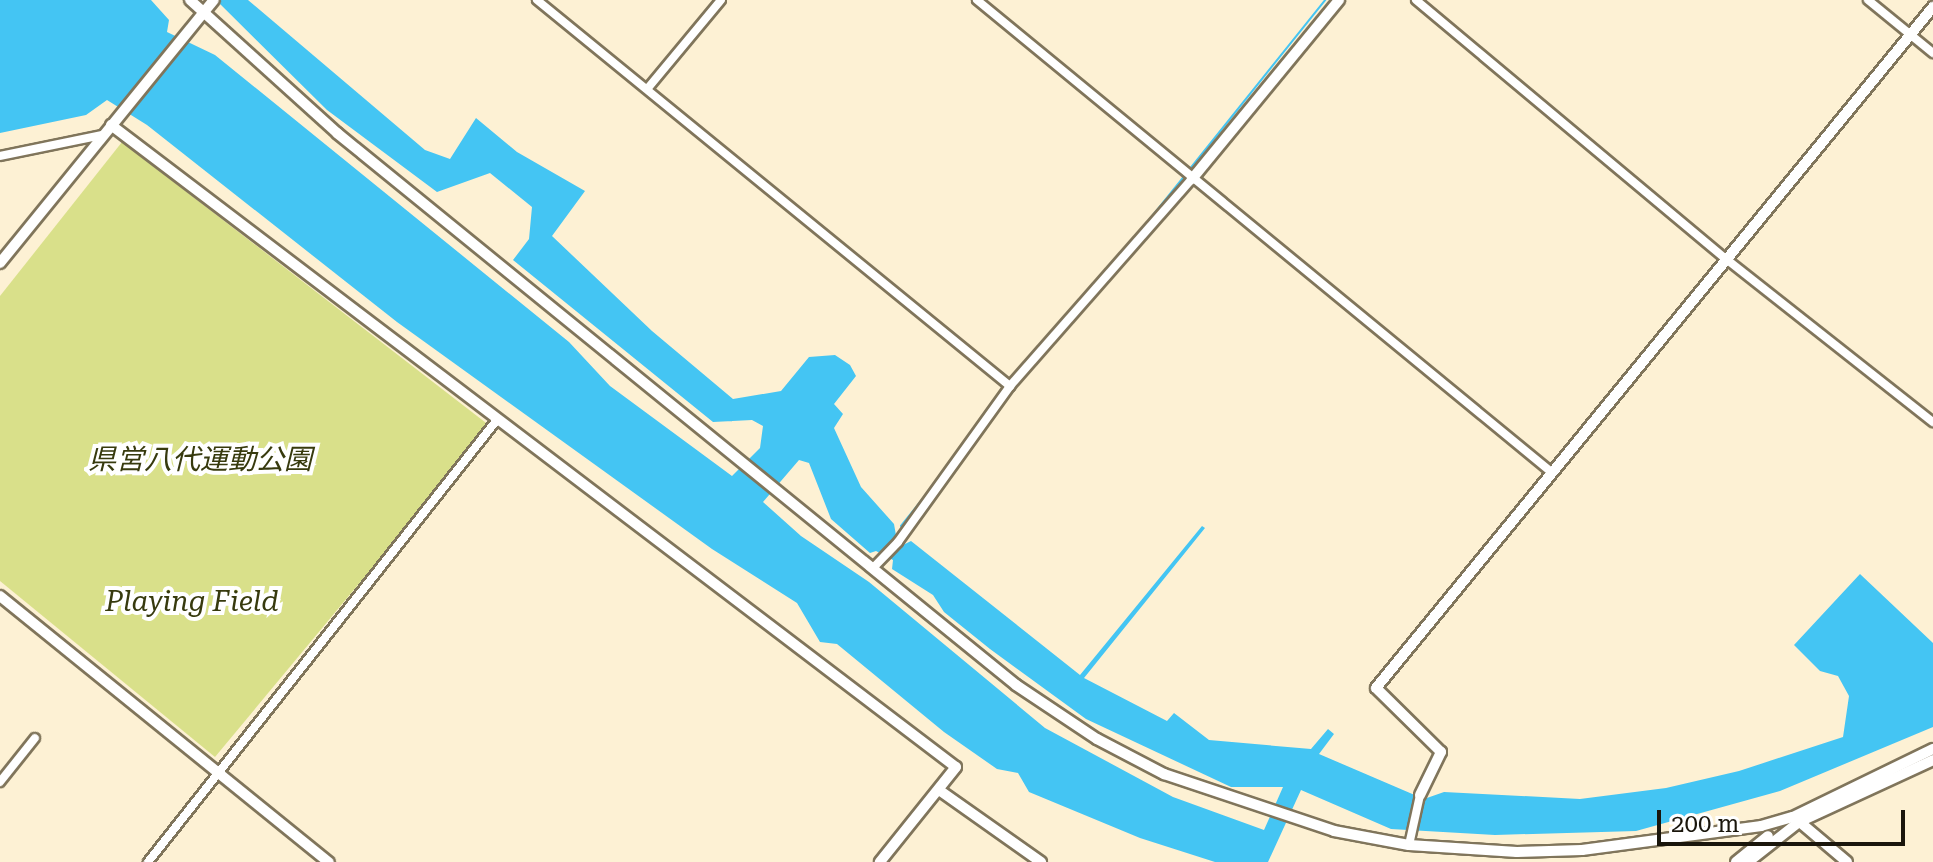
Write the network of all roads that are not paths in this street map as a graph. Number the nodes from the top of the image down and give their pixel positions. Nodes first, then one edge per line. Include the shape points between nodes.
1 (190, 0) edge
2 (214, 0) edge
3 (537, 0) edge
4 (721, 0) edge
5 (977, 0) edge
6 (1339, 0) edge
7 (1416, 0) edge
8 (1868, 0) edge
9 (1933, 7) edge
10 (205, 12) junction
11 (1911, 34) junction
12 (1933, 53) edge
13 (648, 88) junction
14 (111, 125) junction
15 (102, 135) junction
16 (0, 156) edge
17 (1188, 176) junction
18 (1725, 258) junction
19 (0, 263) edge
20 (1010, 386) junction
21 (496, 421) junction
22 (1933, 422) edge
23 (1550, 471) junction
24 (873, 568) junction
25 (0, 596) edge
26 (35, 738) dead end
27 (1933, 749) edge
28 (1933, 760) edge
29 (220, 774) junction
30 (0, 782) edge
31 (939, 790) junction
32 (1420, 795) joint
33 (1796, 819) junction
34 (1410, 839) junction
35 (1517, 852) junction
36 (148, 862) edge
37 (329, 862) edge
38 (880, 862) edge
39 (1041, 862) edge
40 (1528, 862) edge
41 (1736, 862) edge
42 (1748, 862) edge
43 (1847, 862) edge

1 - 10 street
2 - 10 street
3 - 13 street
4 - 13 street
5 - 17 street
6 - 17 street
7 - 18 street
8 - 11 street
9 - 11 street
10 - 14 street
10 - 24 street via 337,133
11 - 12 street
11 - 18 street
13 - 20 street
14 - 15 street
14 - 21 street
15 - 16 street
15 - 19 street
17 - 20 street
17 - 23 street
18 - 22 street
18 - 23 street
20 - 24 street via 886,558
21 - 29 street
21 - 31 street via 956,767
23 - 32 street via 1376,688 1441,752
24 - 34 street via 1016,685 1097,739 1178,780 1292,819
25 - 29 street
26 - 30 street
27 - 33 street
28 - 33 street
29 - 36 street
29 - 37 street
31 - 38 street
31 - 39 street
32 - 34 street
33 - 35 street via 1734,832
33 - 41 street
33 - 42 street
33 - 43 street
34 - 35 street
35 - 40 street

